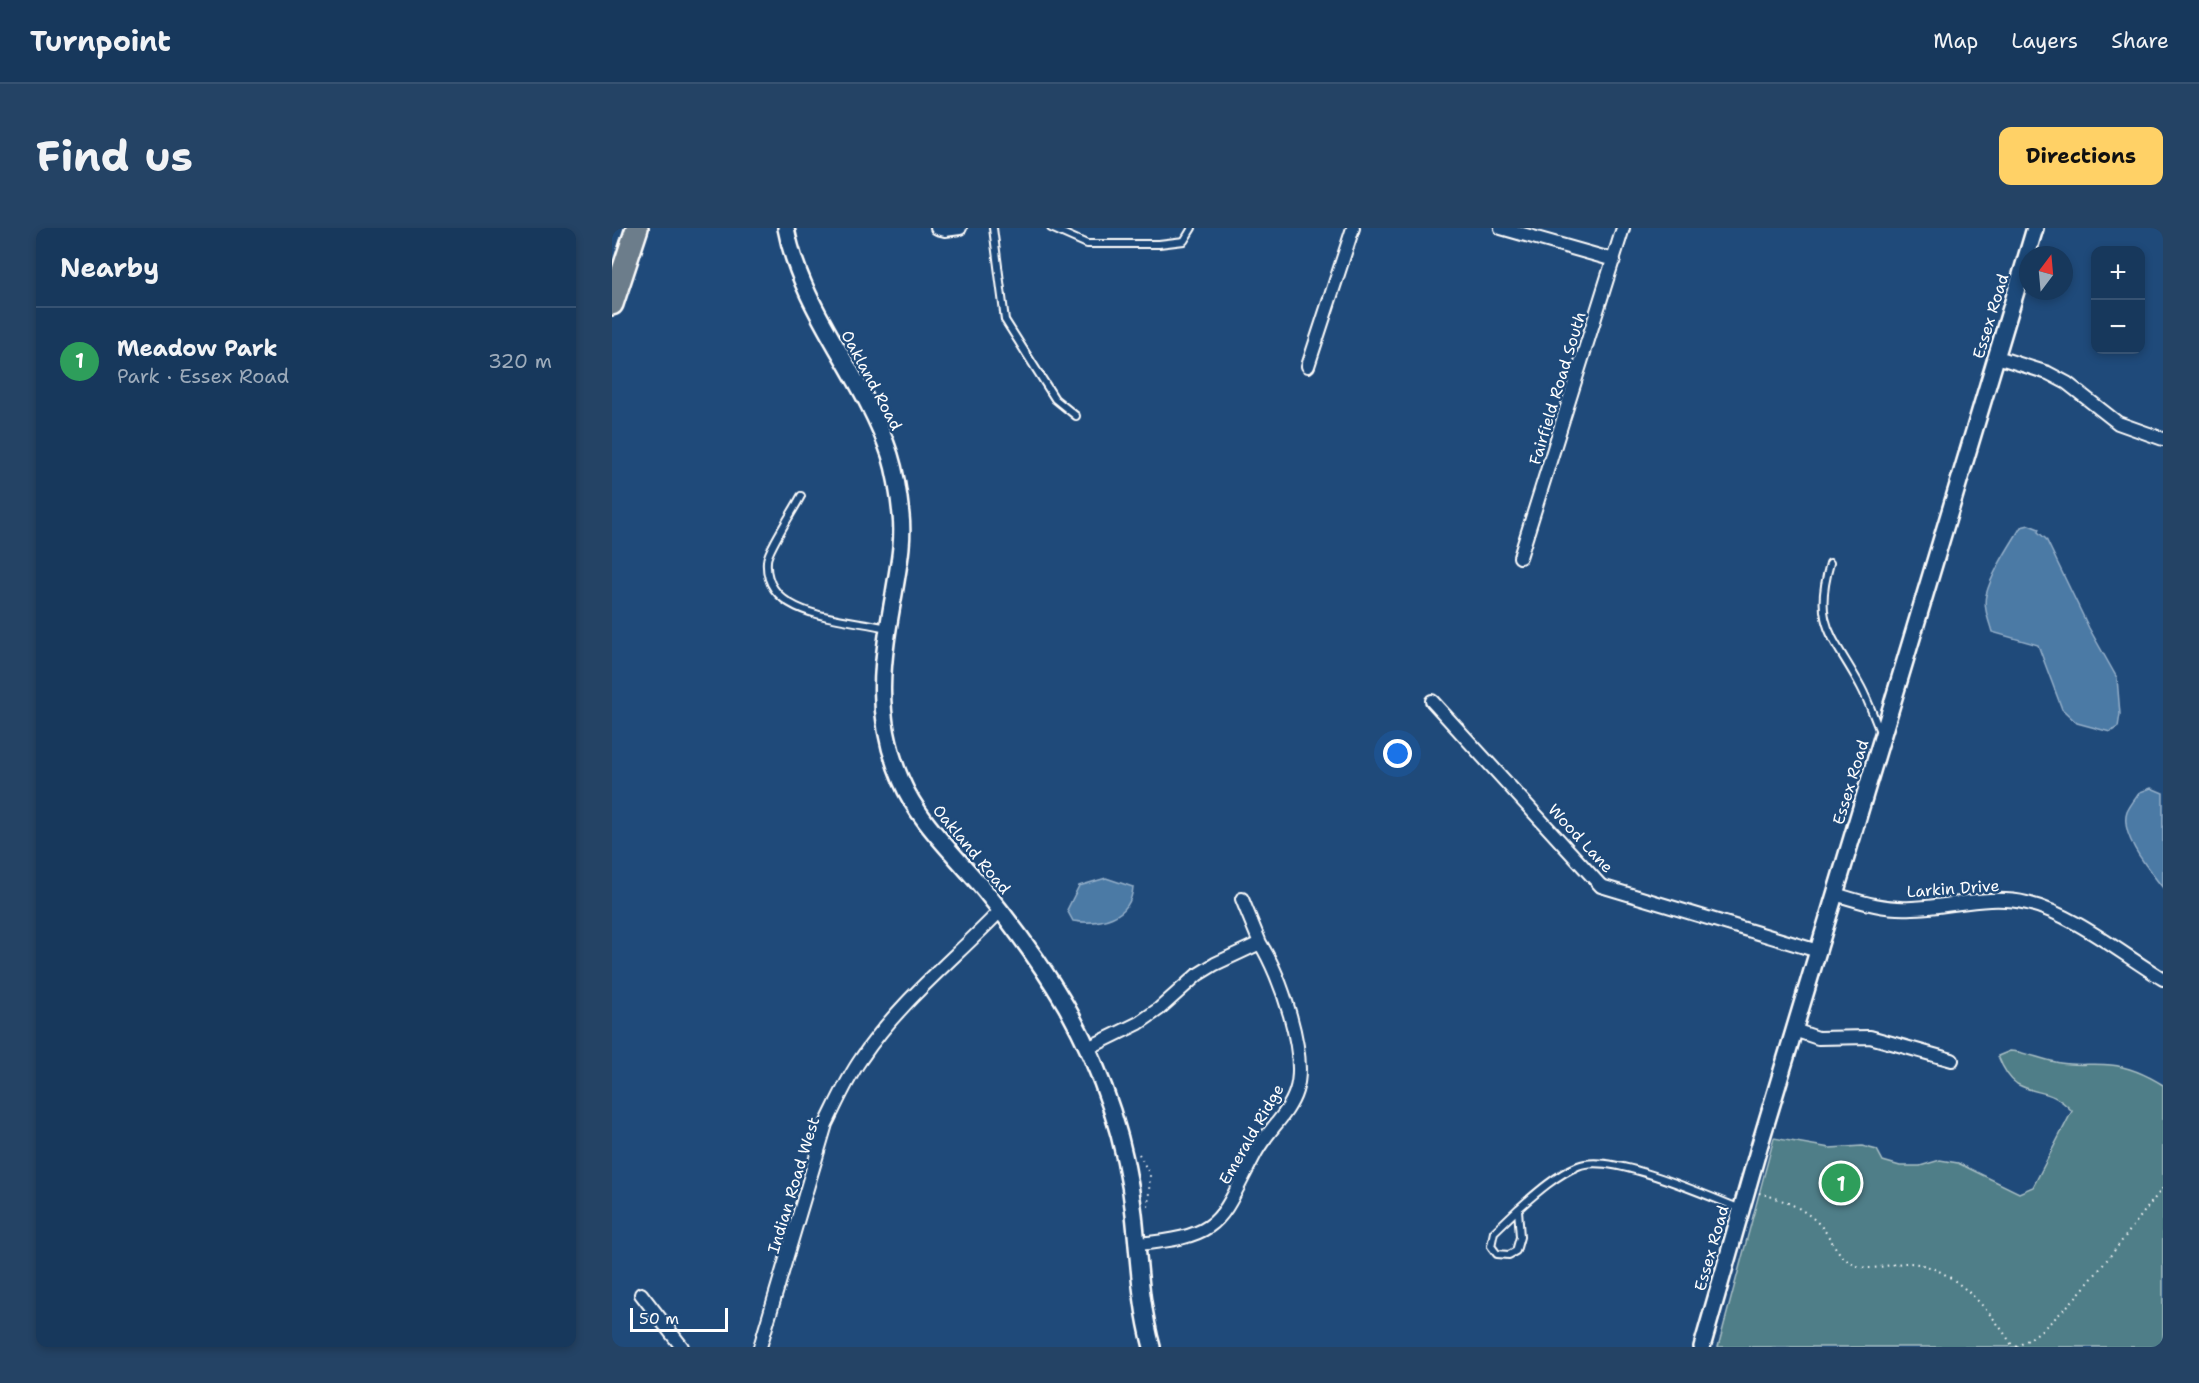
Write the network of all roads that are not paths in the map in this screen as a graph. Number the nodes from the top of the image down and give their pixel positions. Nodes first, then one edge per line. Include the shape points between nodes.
1 (630, 228) edge
2 (637, 228) edge
3 (786, 228) edge
4 (937, 228) edge
5 (960, 228) edge
6 (993, 228) edge
7 (1052, 228) edge
8 (1192, 228) edge
9 (1353, 228) edge
10 (1501, 228) edge
11 (1623, 228) edge
12 (2035, 228) edge
13 (1614, 260) junction
14 (612, 302) edge
15 (1996, 357) junction
16 (1308, 366) dead end
17 (1076, 416) dead end
18 (2163, 439) edge
19 (801, 496) dead end
20 (1520, 556) dead end
21 (1830, 563) dead end
22 (888, 628) junction
23 (1432, 701) dead end
24 (1882, 737) junction
25 (1835, 894) junction
26 (1242, 899) dead end
27 (1000, 911) junction
28 (1260, 943) junction
29 (1818, 951) junction
30 (2163, 979) edge
31 (1794, 1030) junction
32 (1088, 1048) junction
33 (1952, 1060) dead end
34 (1518, 1209) junction
35 (1741, 1209) junction
36 (1137, 1244) junction
37 (642, 1294) dead end
38 (682, 1347) edge
39 (760, 1347) edge
40 (1152, 1347) edge
41 (1702, 1347) edge

1 - 14 highway
2 - 14 highway
3 - 22 street, Oakland Road via 800,280 890,456 902,517 901,551
4 - 5 street
6 - 17 lane via 1005,320 1055,399
7 - 8 lane via 1087,243 1159,244 1184,241
9 - 16 street
10 - 13 street
11 - 13 street, Fairfield Road South
12 - 15 street, Essex Road
13 - 20 street, Fairfield Road South
15 - 18 street via 2048,373 2118,423
15 - 24 street, Essex Road
19 - 22 lane via 766,560 769,582 786,602 808,614
21 - 24 lane via 1823,587 1832,642 1861,687
22 - 27 street, Oakland Road via 881,711 901,782 924,820
23 - 29 street, Wood Lane via 1601,886
24 - 25 street, Essex Road
25 - 29 street, Essex Road
25 - 30 street, Larkin Drive via 1909,909 2000,899 2026,903 2050,910
26 - 28 street, Emerald Ridge
27 - 32 street, Oakland Road via 1041,966
27 - 39 street, Indian Road West via 912,996 860,1060 826,1124
28 - 32 street via 1215,964 1139,1023
28 - 36 street, Emerald Ridge via 1274,965 1284,993 1298,1062 1296,1092 1257,1149 1222,1215 1206,1229 1188,1237
29 - 31 street, Essex Road
31 - 33 street via 1818,1038 1870,1037
31 - 35 street, Essex Road
32 - 36 street, Oakland Road via 1118,1133 1131,1191
34 - 34 lane via 1520,1237 1516,1251 1497,1254 1491,1246 1494,1232
34 - 35 lane via 1579,1165 1610,1165 1658,1177
35 - 41 street, Essex Road
36 - 40 street, Oakland Road via 1141,1294
37 - 38 street

